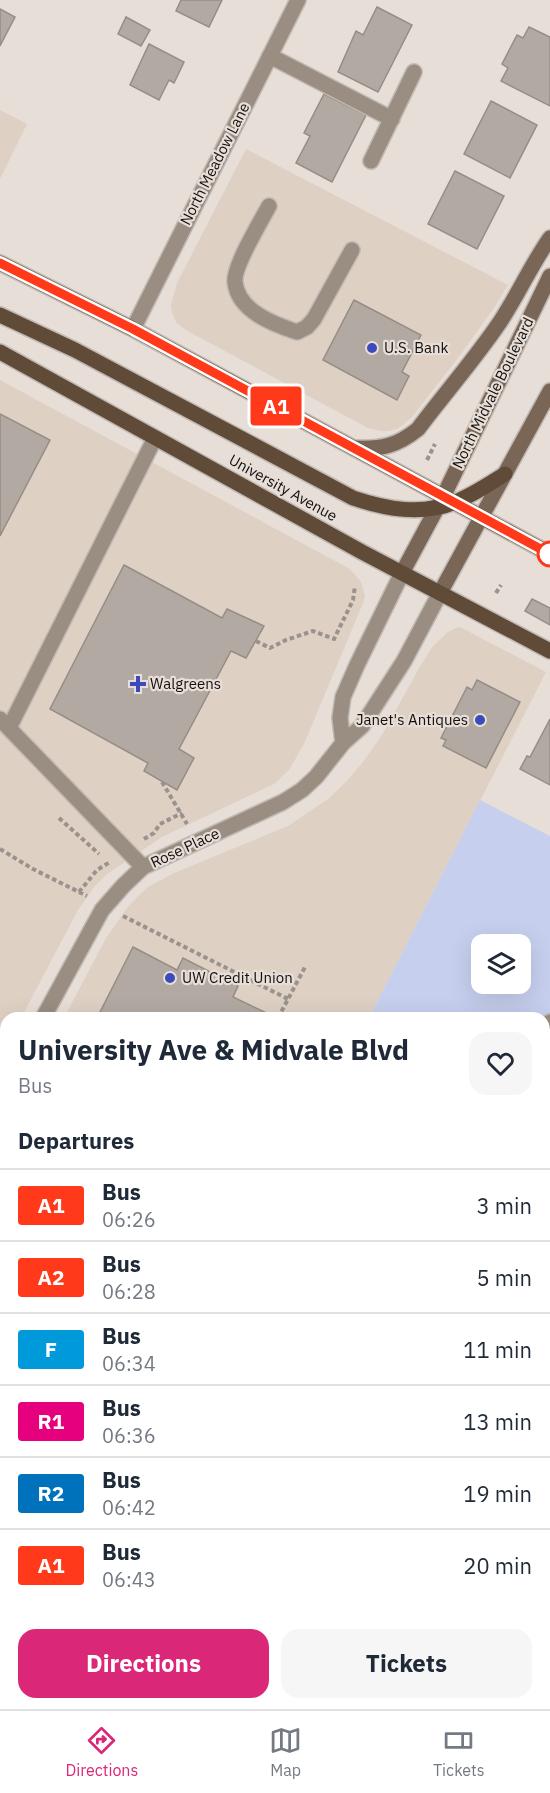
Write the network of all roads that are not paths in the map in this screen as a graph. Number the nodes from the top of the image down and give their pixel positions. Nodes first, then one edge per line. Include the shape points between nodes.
1 (298, 0) edge
2 (270, 56) junction
3 (414, 72) dead end
4 (392, 119) junction
5 (371, 162) dead end
6 (269, 206) dead end
7 (550, 238) edge
8 (352, 250) dead end
9 (0, 263) edge
10 (550, 276) edge
11 (0, 315) edge
12 (133, 329) junction
13 (0, 352) edge
14 (550, 391) edge
15 (155, 438) junction
16 (356, 448) junction
17 (505, 474) junction
18 (445, 502) junction
19 (482, 516) junction
20 (550, 554) edge
21 (402, 573) junction
22 (440, 593) junction
23 (550, 651) edge
24 (5, 723) edge
25 (343, 744) junction
26 (143, 867) junction
27 (46, 1012) edge

1 - 2 street, North Meadow Lane
2 - 4 street
2 - 12 street, North Meadow Lane
3 - 4 street
4 - 5 street
6 - 8 street via 237,269 235,281 240,298 255,313 278,326 297,332 307,327
7 - 16 main road via 498,325 418,429 388,446
9 - 12 main road
10 - 18 main road, North Midvale Boulevard
11 - 18 main road via 75,350 353,498 398,510
12 - 16 main road
13 - 15 main road, University Avenue
14 - 17 main road
15 - 21 main road, University Avenue
15 - 24 street via 22,703
16 - 18 main road
17 - 18 main road
17 - 19 main road
18 - 19 main road
18 - 21 main road, North Midvale Boulevard
19 - 20 main road
19 - 22 main road
21 - 22 main road, University Avenue
21 - 25 street via 343,697
22 - 23 main road, University Avenue
22 - 25 street, Rose Place via 381,698 362,726
24 - 26 street
25 - 26 street, Rose Place via 316,777 283,802
26 - 27 street, Rose Place via 105,906

